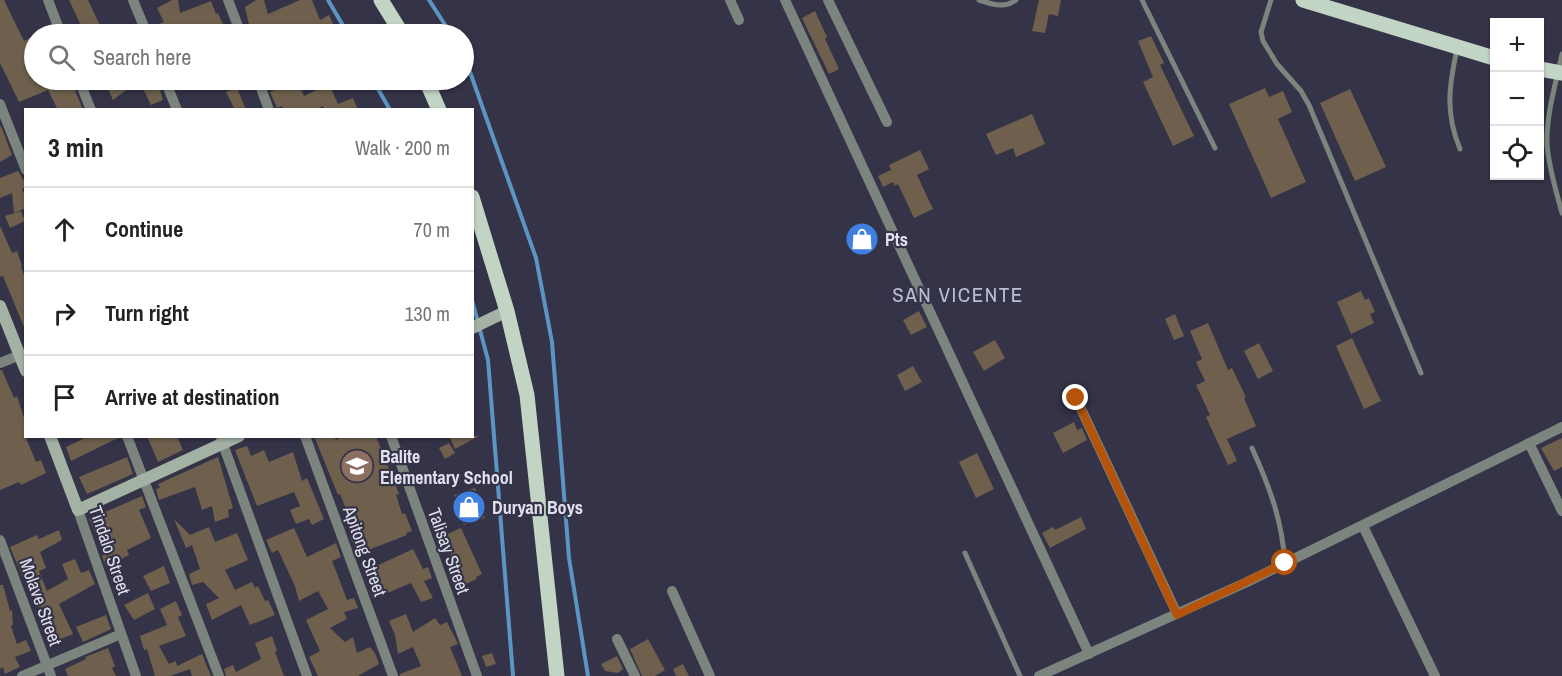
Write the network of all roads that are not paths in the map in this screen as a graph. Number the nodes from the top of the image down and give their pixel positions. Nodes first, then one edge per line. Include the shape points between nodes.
1 (48, 0) edge
2 (134, 0) edge
3 (228, 0) edge
4 (381, 0) edge
5 (730, 0) edge
6 (785, 0) edge
7 (828, 0) edge
8 (979, 0) edge
9 (1016, 0) edge
10 (1142, 0) edge
11 (1271, 0) edge
12 (1303, 0) edge
13 (739, 20) dead end
14 (57, 24) edge
15 (143, 24) edge
16 (237, 24) edge
17 (396, 24) edge
18 (1457, 48) junction
19 (1562, 54) edge
20 (1490, 57) edge
21 (1544, 70) edge
22 (1560, 73) edge
23 (83, 90) edge
24 (169, 90) edge
25 (262, 90) edge
26 (430, 90) edge
27 (0, 104) edge
28 (90, 108) edge
29 (176, 108) edge
30 (268, 108) edge
31 (438, 108) edge
32 (886, 122) dead end
33 (1215, 148) dead end
34 (1460, 149) dead end
35 (24, 165) edge
36 (474, 204) edge
37 (1562, 213) edge
38 (0, 306) edge
39 (507, 311) junction
40 (474, 327) edge
41 (20, 355) junction
42 (0, 363) edge
43 (24, 365) edge
44 (1420, 373) dead end
45 (1076, 398) dead end
46 (1562, 427) edge
47 (51, 438) edge
48 (128, 438) edge
49 (306, 438) edge
50 (392, 438) edge
51 (221, 440) edge
52 (1529, 443) junction
53 (1252, 448) dead end
54 (144, 480) junction
55 (78, 510) junction
56 (1562, 511) edge
57 (1363, 526) junction
58 (0, 540) edge
59 (965, 553) dead end
60 (1285, 563) junction
61 (672, 591) dead end
62 (1177, 615) junction
63 (121, 634) junction
64 (617, 639) dead end
65 (1089, 654) junction
66 (49, 671) edge
67 (22, 676) edge
68 (136, 676) edge
69 (219, 676) edge
70 (307, 676) edge
71 (393, 676) edge
72 (477, 676) edge
73 (557, 676) edge
74 (635, 676) edge
75 (710, 676) edge
76 (1020, 676) edge
77 (1039, 676) edge
78 (1435, 676) edge

1 - 14 street
2 - 15 street
3 - 16 street
4 - 17 main road
5 - 13 street
6 - 65 street
7 - 32 street
8 - 9 lane via 999,5
10 - 33 lane
11 - 44 lane via 1261,32 1263,41 1309,105
12 - 18 main road
18 - 20 main road
18 - 34 lane via 1449,99 1452,130
19 - 22 lane
21 - 22 main road
22 - 37 lane via 1547,144
23 - 28 street
24 - 29 street
25 - 30 street
26 - 31 main road
27 - 35 street
36 - 39 main road
38 - 41 street
39 - 40 street
39 - 73 main road via 527,395
41 - 42 street
41 - 43 street
45 - 62 street
46 - 52 street
47 - 55 street, Tindalo Street
48 - 54 street
49 - 71 street, Apitong Street
50 - 72 street, Talisay Street
51 - 54 street
51 - 70 street
52 - 56 street
52 - 57 street
53 - 60 lane via 1280,519
54 - 55 street
54 - 69 street
55 - 63 street, Tindalo Street
57 - 60 street
57 - 78 street
58 - 66 street, Molave Street
59 - 76 lane
60 - 62 street
61 - 75 street
62 - 65 street
63 - 66 street
63 - 68 street, Tindalo Street
64 - 74 street
65 - 77 street
66 - 67 street

